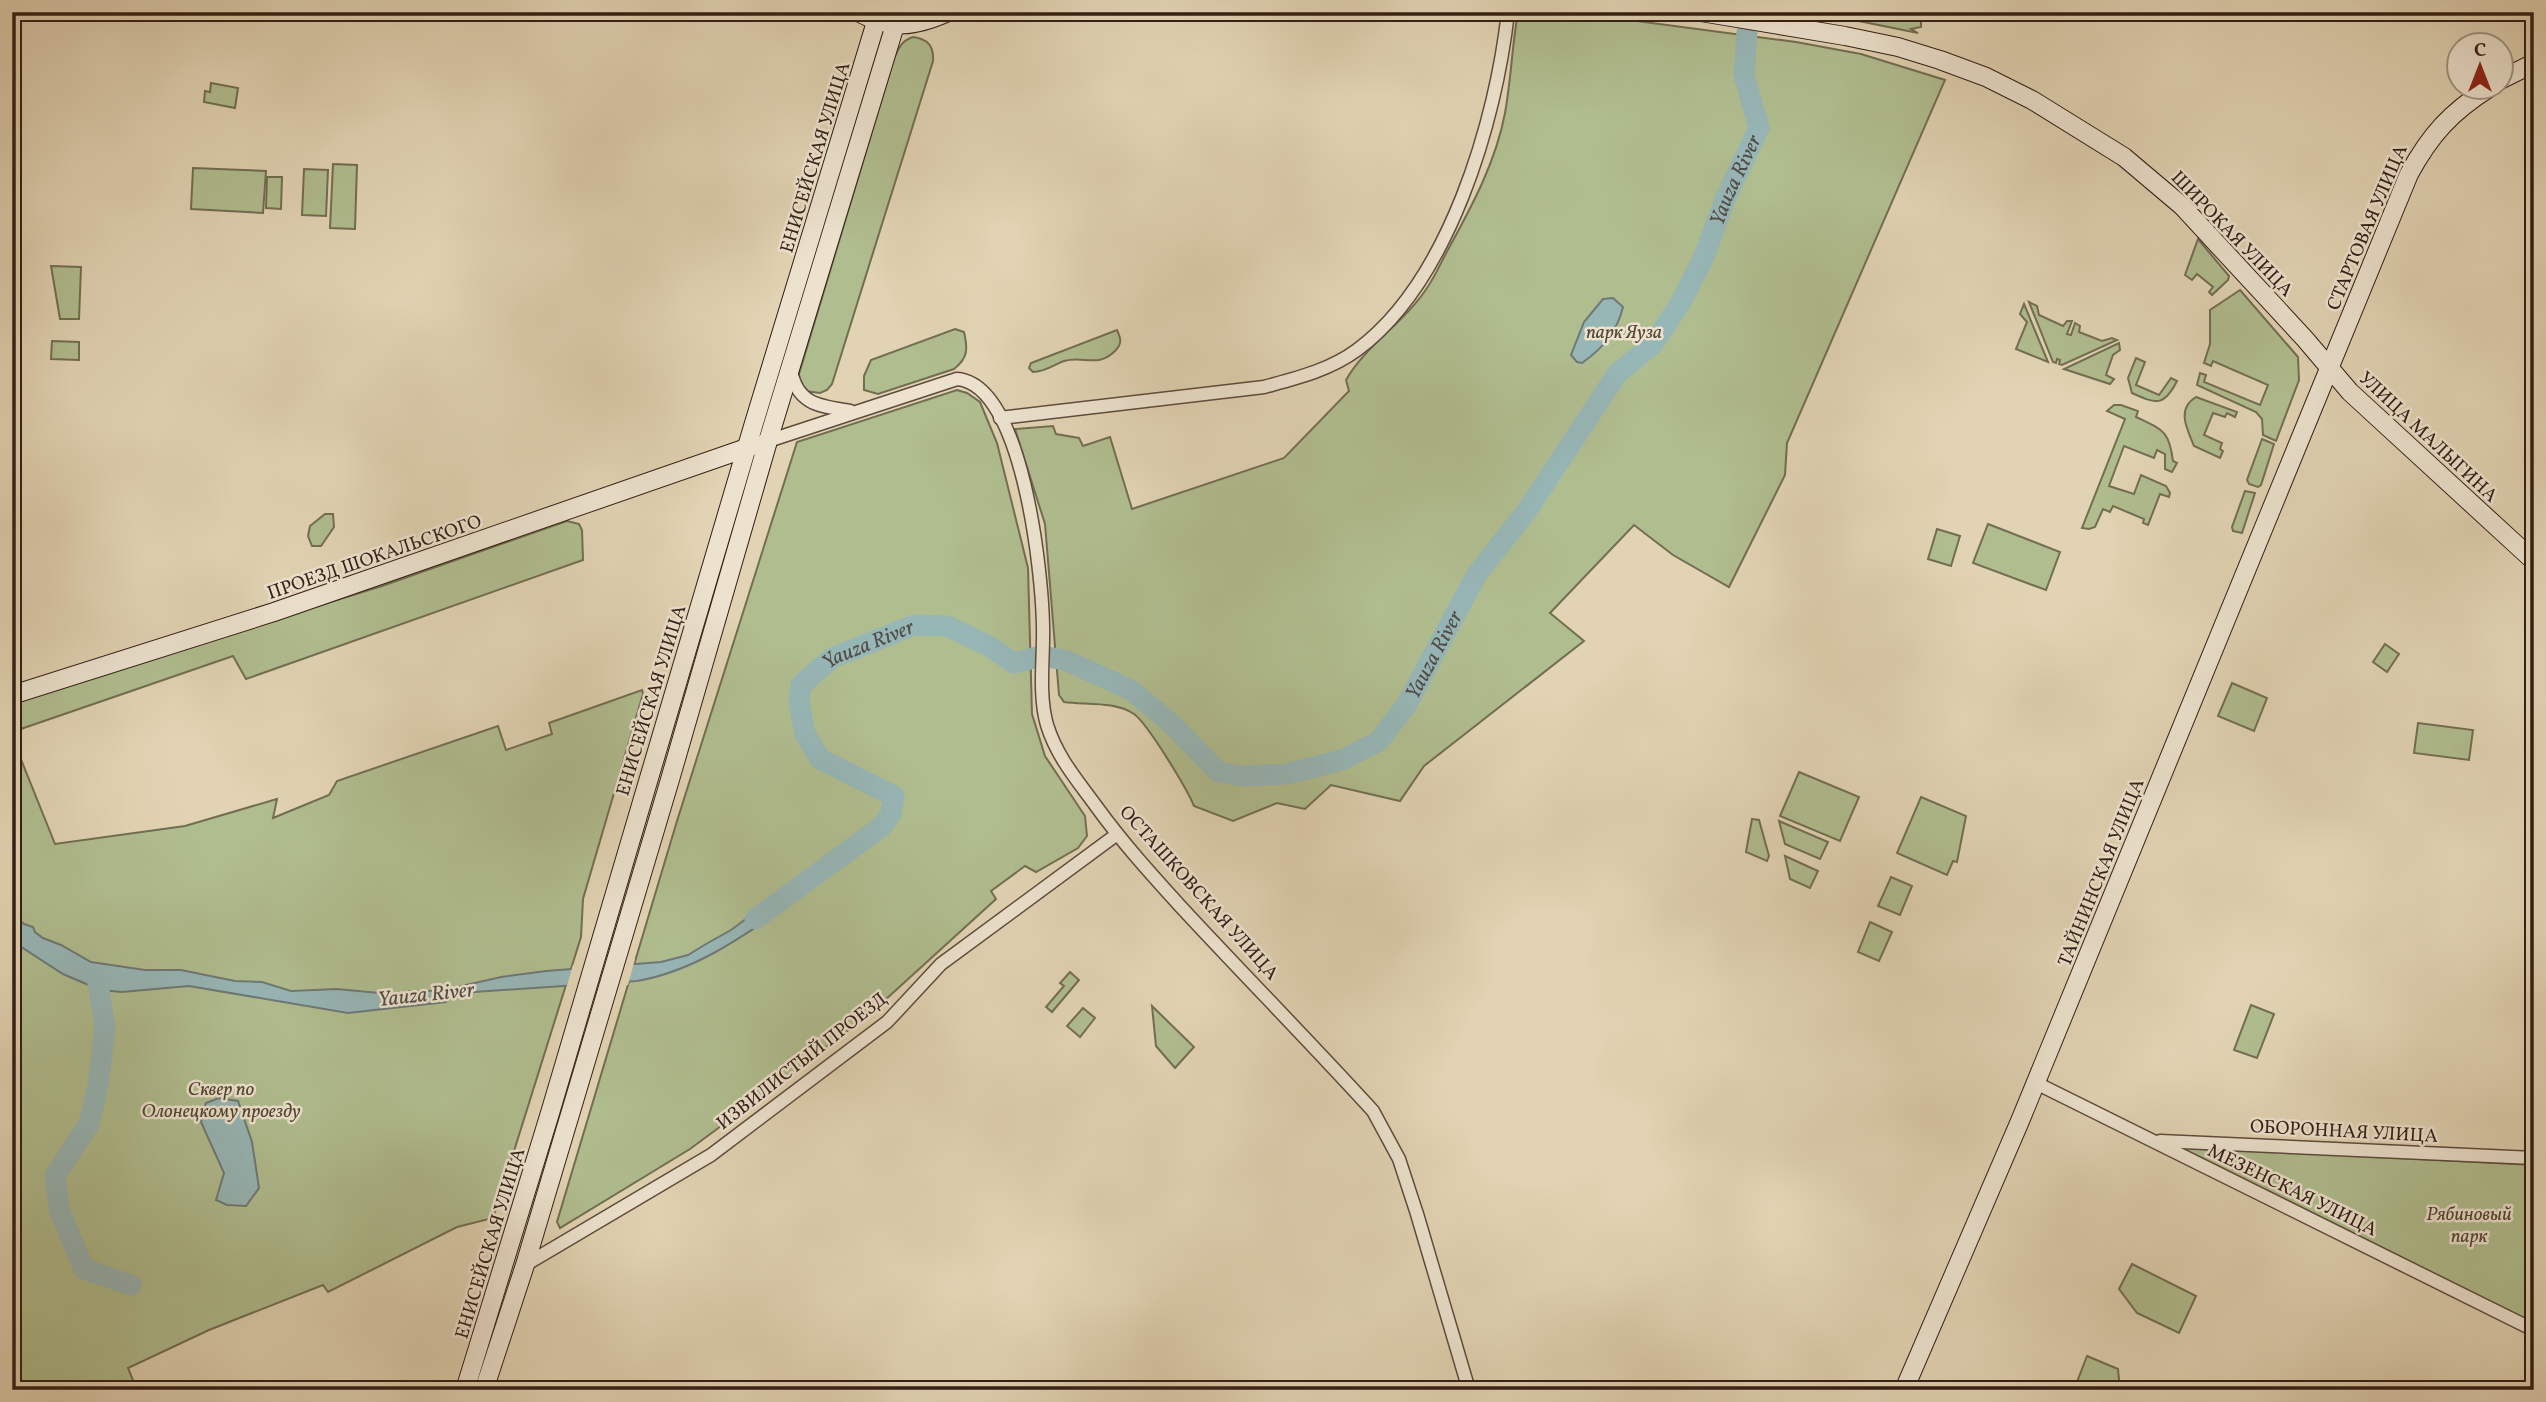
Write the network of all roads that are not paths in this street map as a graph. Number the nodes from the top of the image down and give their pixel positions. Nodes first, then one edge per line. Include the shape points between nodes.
1 (858, 12) edge
2 (948, 12) edge
3 (1508, 12) edge
4 (1707, 13) edge
5 (877, 17) edge
6 (897, 19) edge
7 (2534, 64) edge
8 (2514, 74) edge
9 (2469, 102) edge
10 (795, 292) junction
11 (814, 298) junction
12 (2328, 367) junction
13 (791, 371) junction
14 (853, 412) junction
15 (1000, 418) junction
16 (754, 422) junction
17 (768, 440) junction
18 (746, 449) junction
19 (2534, 561) edge
20 (12, 695) edge
21 (1116, 835) junction
22 (2036, 1083) junction
23 (2153, 1141) junction
24 (2534, 1158) edge
25 (525, 1265) junction
26 (2534, 1330) edge
27 (465, 1390) edge
28 (484, 1390) edge
29 (1469, 1390) edge
30 (1904, 1390) edge

1 - 5 main road
2 - 6 main road via 916,23
3 - 15 street via 1491,108 1473,171 1450,223 1422,277 1390,321 1358,349 1302,377 1264,387
4 - 12 main road, ШИРОКАЯ УЛИЦА via 1898,47 1986,77 2072,124 2161,186
5 - 6 main road
5 - 10 main road, ЕНИСЕЙСКАЯ УЛИЦА
6 - 11 main road, ЕНИСЕЙСКАЯ УЛИЦА
7 - 8 main road
9 - 12 main road, СТАРТОВАЯ УЛИЦА via 2448,118 2422,149
10 - 11 main road via 800,304
10 - 16 main road, ЕНИСЕЙСКАЯ УЛИЦА
11 - 13 main road, ЕНИСЕЙСКАЯ УЛИЦА
12 - 19 main road, УЛИЦА МАЛЫГИНА via 2387,428
12 - 22 main road, ТАЙНИНСКАЯ УЛИЦА
13 - 14 street via 794,384 808,401
13 - 17 main road, ЕНИСЕЙСКАЯ УЛИЦА
14 - 15 street, ОСТАШКОВСКАЯ УЛИЦА via 957,379 982,389
14 - 17 street, ОСТАШКОВСКАЯ УЛИЦА
15 - 21 street, ОСТАШКОВСКАЯ УЛИЦА via 1034,524 1047,723 1066,767
16 - 17 street via 755,433
16 - 18 main road, ЕНИСЕЙСКАЯ УЛИЦА
17 - 18 main road, ОСТАШКОВСКАЯ УЛИЦА
17 - 25 main road, ЕНИСЕЙСКАЯ УЛИЦА
18 - 20 main road, ПРОЕЗД ШОКАЛЬСКОГО via 274,612
18 - 27 main road, ЕНИСЕЙСКАЯ УЛИЦА
21 - 25 street, ИЗВИЛИСТЫЙ ПРОЕЗД via 941,964 887,1022 711,1155
21 - 29 street, ОСТАШКОВСКАЯ УЛИЦА via 1373,1111 1402,1169
22 - 23 street, МЕЗЕНСКАЯ УЛИЦА
22 - 30 main road, ТАЙНИНСКАЯ УЛИЦА
23 - 24 street, ОБОРОННАЯ УЛИЦА
23 - 26 street, МЕЗЕНСКАЯ УЛИЦА
25 - 28 main road, ЕНИСЕЙСКАЯ УЛИЦА

